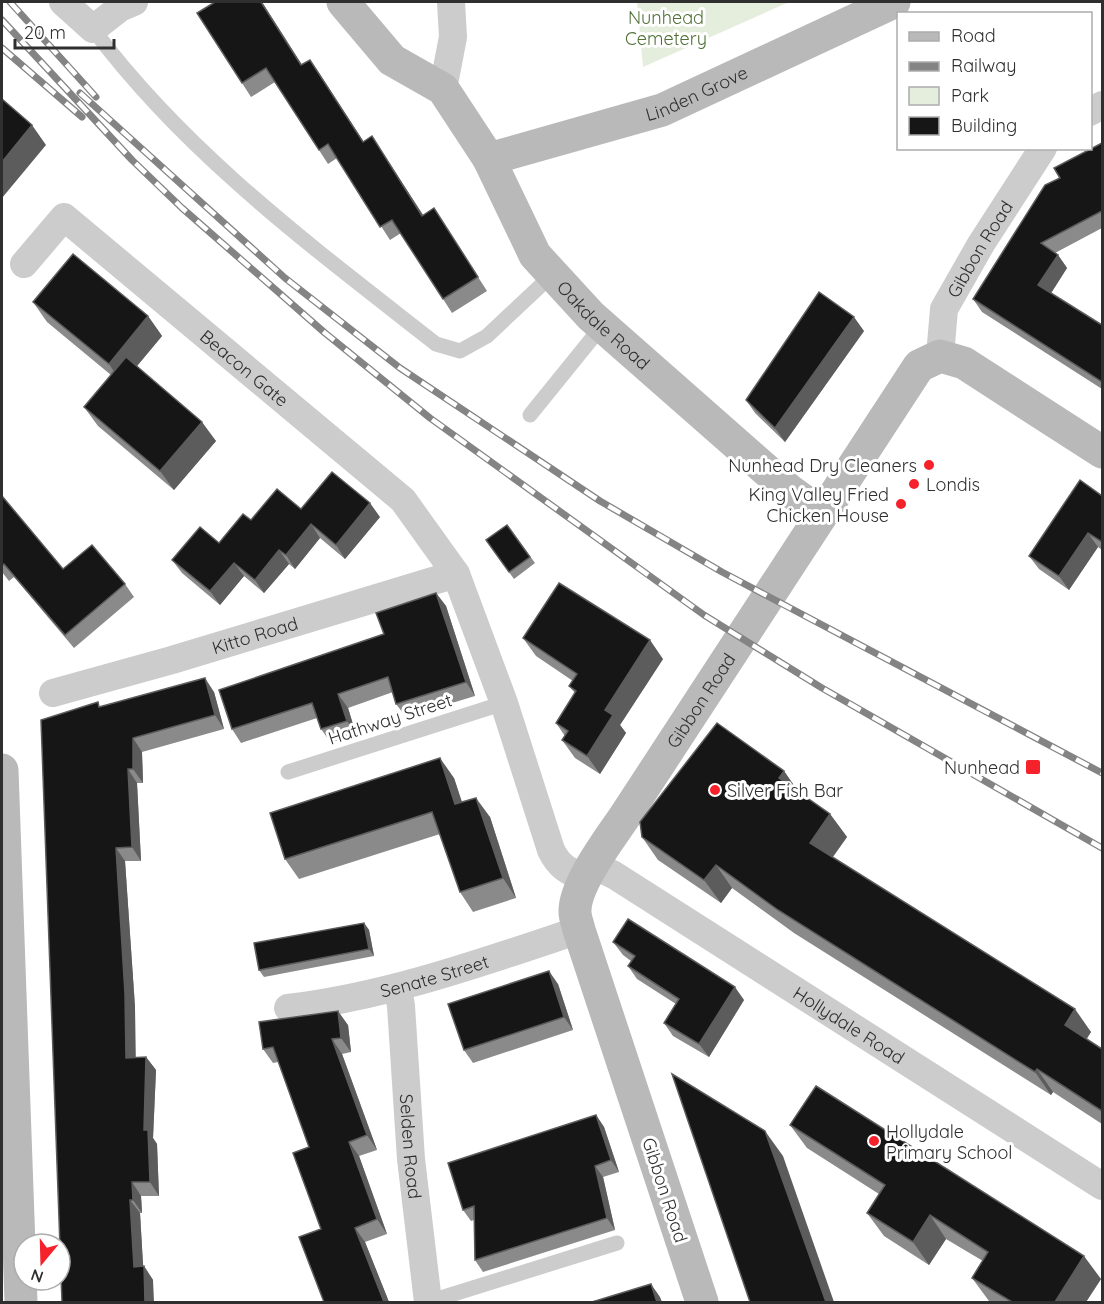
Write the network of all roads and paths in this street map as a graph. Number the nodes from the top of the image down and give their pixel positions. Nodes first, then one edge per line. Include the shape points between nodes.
1 (63, 2) edge
2 (134, 2) edge
3 (343, 2) edge
4 (450, 2) edge
5 (894, 2) edge
6 (93, 29) junction
7 (442, 88) junction
8 (1027, 155) edge
9 (489, 159) junction
10 (24, 264) dead end
11 (553, 274) junction
12 (602, 326) junction
13 (940, 356) junction
14 (530, 415) dead end
15 (1102, 452) edge
16 (822, 514) junction
17 (456, 574) junction
18 (52, 693) dead end
19 (504, 703) junction
20 (2, 770) edge
21 (288, 772) dead end
22 (590, 872) junction
23 (579, 930) junction
24 (398, 989) junction
25 (288, 1008) dead end
26 (1102, 1186) edge
27 (617, 1242) dead end
28 (21, 1302) edge
29 (428, 1302) edge
30 (702, 1302) edge

1 - 6 street
2 - 6 street
3 - 7 street via 392,60
4 - 7 street via 453,37
5 - 9 street, Linden Grove via 662,110
6 - 11 lane via 178,127 291,230 436,344 460,351 487,336
7 - 9 street, Oakdale Road
8 - 13 street, Gibbon Road via 944,309
9 - 11 street, Oakdale Road via 535,255
10 - 17 street, Beacon Gate via 64,217 403,500
11 - 12 street, Oakdale Road
12 - 14 lane
12 - 16 street, Oakdale Road via 790,491
13 - 15 street via 964,363
13 - 16 street, Gibbon Road via 919,366
16 - 22 street, Gibbon Road
17 - 18 street, Kitto Road
17 - 19 street, Hollydale Road
19 - 21 lane, Hathway Street
19 - 22 street, Hollydale Road via 557,863 569,873
20 - 28 street
22 - 23 street, Gibbon Road via 577,897
22 - 26 street, Hollydale Road via 614,875
23 - 24 street, Senate Street
23 - 30 street, Gibbon Road
24 - 25 street, Senate Street
24 - 29 street, Selden Road via 411,1159
27 - 29 lane

